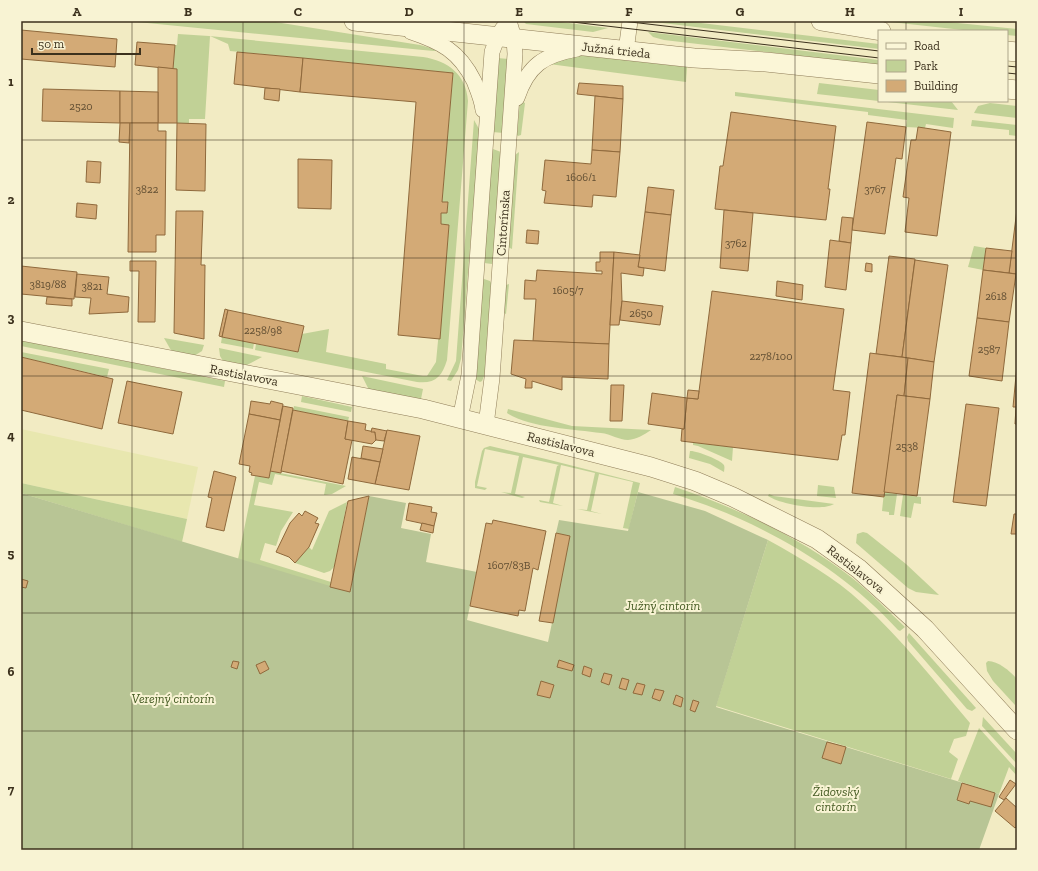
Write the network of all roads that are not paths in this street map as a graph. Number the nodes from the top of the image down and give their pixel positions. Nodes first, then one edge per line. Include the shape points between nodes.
1 (354, 21) edge
2 (630, 21) edge
3 (821, 21) edge
4 (391, 26) junction
5 (507, 29) edge
6 (878, 30) edge
7 (588, 47) junction
8 (626, 51) junction
9 (878, 74) edge
10 (511, 116) junction
11 (486, 138) junction
12 (21, 331) edge
13 (460, 419) junction
14 (486, 426) junction
15 (1017, 730) edge

1 - 4 street, Južná trieda
2 - 8 street
3 - 6 street
4 - 5 street, Južná trieda
4 - 11 street via 438,42 458,57 470,74 480,96
5 - 7 street, Južná trieda
5 - 10 street, Cintorínska via 515,54
5 - 11 street, Cintorínska via 492,52
7 - 8 street, Južná trieda
7 - 10 street via 558,53 533,67 523,80
8 - 9 street, Južná trieda
10 - 14 street, Cintorínska via 492,378
11 - 13 street, Cintorínska via 469,374
12 - 13 street, Rastislavova
13 - 14 street, Rastislavova
14 - 15 street, Rastislavova via 651,467 694,481 733,497 817,539 859,569 925,629

